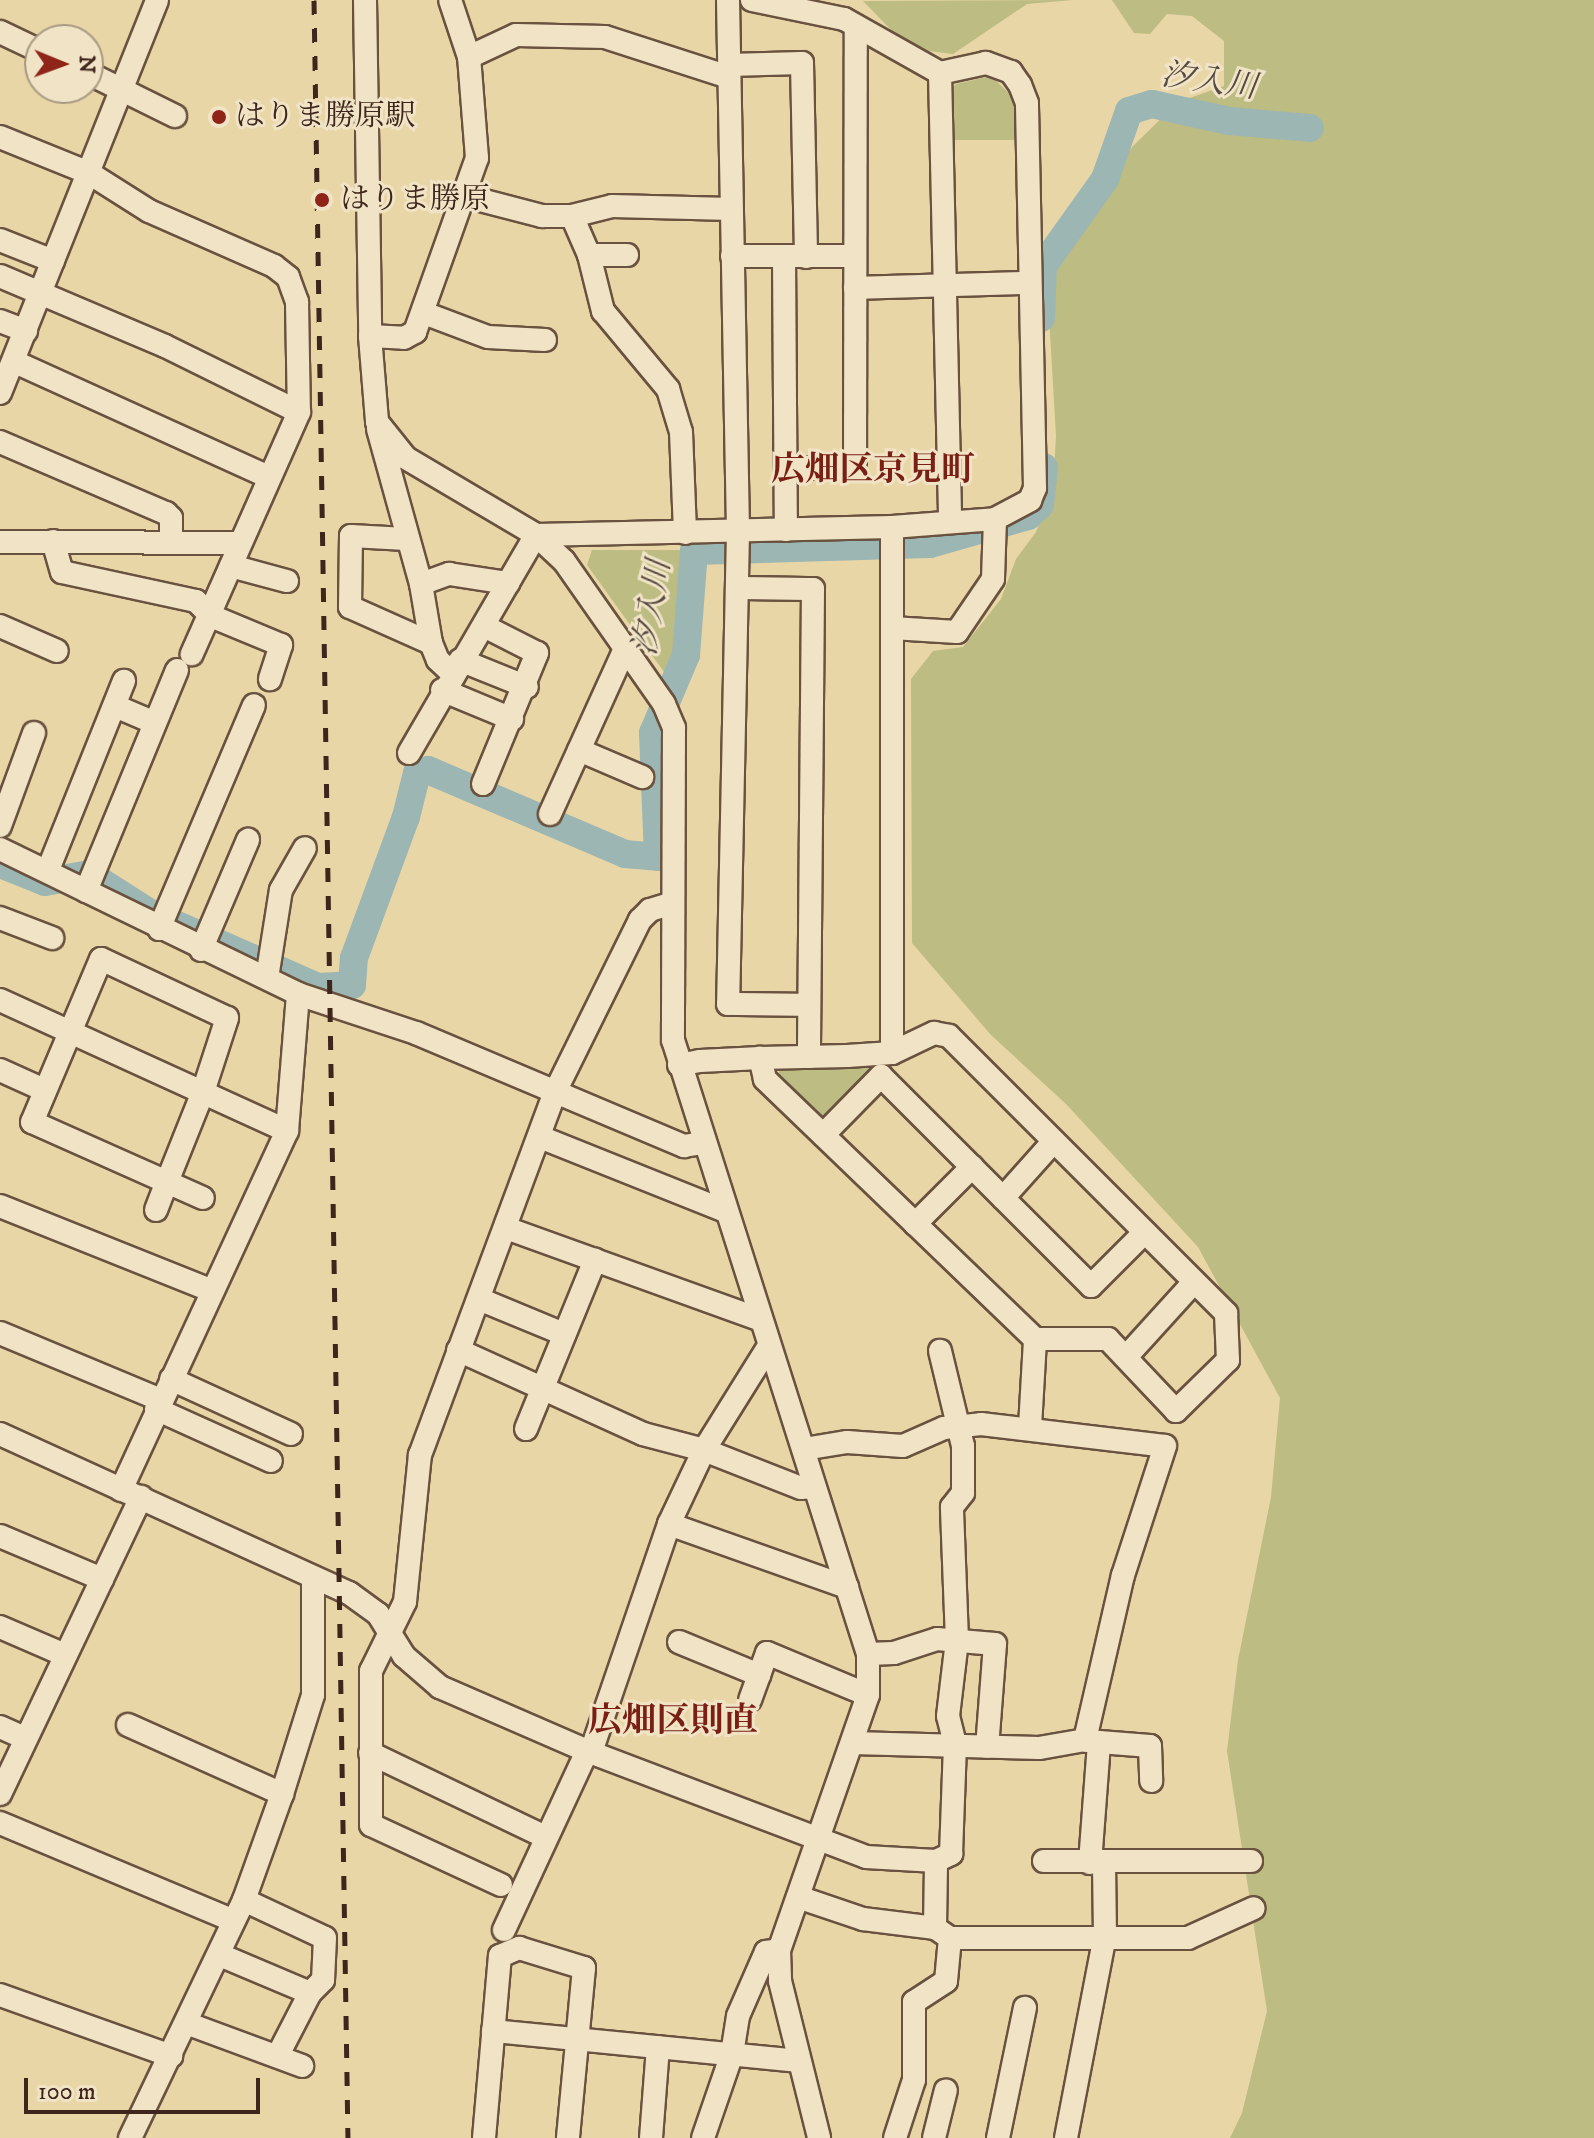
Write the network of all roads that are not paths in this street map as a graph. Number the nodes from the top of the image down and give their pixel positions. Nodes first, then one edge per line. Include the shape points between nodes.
1 (157, 0) edge
2 (365, 0) edge
3 (450, 0) edge
4 (728, 0) edge
5 (752, 0) edge
6 (848, 15) edge
7 (0, 32) edge
8 (24, 43) edge
9 (469, 57) junction
10 (729, 71) junction
11 (940, 73) junction
12 (104, 80) edge
13 (120, 88) junction
14 (175, 116) dead end
15 (0, 137) edge
16 (89, 173) junction
17 (465, 196) junction
18 (731, 209) junction
19 (572, 216) junction
20 (0, 240) edge
21 (589, 255) junction
22 (627, 255) dead end
23 (732, 256) junction
24 (855, 256) junction
25 (795, 257) junction
26 (53, 261) junction
27 (0, 276) edge
28 (1028, 283) junction
29 (944, 285) junction
30 (855, 288) junction
31 (42, 293) junction
32 (424, 313) junction
33 (0, 321) edge
34 (26, 331) junction
35 (370, 336) junction
36 (545, 340) dead end
37 (15, 362) junction
38 (0, 393) edge
39 (299, 412) junction
40 (377, 422) junction
41 (0, 442) edge
42 (786, 468) junction
43 (268, 477) junction
44 (995, 519) junction
45 (950, 521) junction
46 (892, 527) junction
47 (786, 530) junction
48 (738, 532) junction
49 (685, 533) junction
50 (536, 535) junction
51 (406, 539) junction
52 (171, 540) junction
53 (53, 541) junction
54 (0, 542) edge
55 (240, 543) junction
56 (231, 566) junction
57 (287, 579) dead end
58 (508, 583) junction
59 (421, 584) junction
60 (737, 588) junction
61 (211, 616) junction
62 (0, 626) edge
63 (484, 626) junction
64 (892, 628) junction
65 (431, 643) junction
66 (57, 651) dead end
67 (624, 651) junction
68 (452, 674) junction
69 (270, 679) dead end
70 (124, 681) dead end
71 (527, 687) junction
72 (254, 705) dead end
73 (115, 706) junction
74 (512, 719) junction
75 (155, 723) junction
76 (34, 733) dead end
77 (579, 750) junction
78 (409, 753) dead end
79 (642, 777) dead end
80 (483, 784) dead end
81 (550, 814) dead end
82 (0, 826) edge
83 (248, 840) dead end
84 (305, 848) dead end
85 (0, 849) edge
86 (48, 870) junction
87 (84, 883) junction
88 (673, 903) junction
89 (0, 918) edge
90 (162, 923) junction
91 (52, 938) dead end
92 (205, 940) junction
93 (270, 967) junction
94 (298, 994) junction
95 (0, 1000) edge
96 (807, 1005) junction
97 (67, 1030) junction
98 (892, 1053) junction
99 (809, 1057) junction
100 (760, 1058) junction
101 (679, 1065) junction
102 (0, 1070) edge
103 (44, 1090) junction
104 (556, 1090) junction
105 (203, 1092) junction
106 (287, 1131) junction
107 (823, 1135) junction
108 (540, 1137) junction
109 (1054, 1141) junction
110 (702, 1143) junction
111 (972, 1167) junction
112 (167, 1182) junction
113 (203, 1198) dead end
114 (1003, 1198) junction
115 (0, 1206) edge
116 (156, 1210) dead end
117 (725, 1211) junction
118 (915, 1224) junction
119 (506, 1228) junction
120 (1145, 1232) junction
121 (595, 1260) junction
122 (1194, 1282) junction
123 (213, 1291) junction
124 (479, 1299) junction
125 (761, 1320) junction
126 (0, 1333) edge
127 (564, 1334) junction
128 (1035, 1339) junction
129 (769, 1346) junction
130 (458, 1350) junction
131 (940, 1351) dead end
132 (1126, 1357) junction
133 (171, 1379) junction
134 (543, 1387) junction
135 (158, 1405) junction
136 (959, 1426) junction
137 (1030, 1427) junction
138 (526, 1429) dead end
139 (0, 1434) edge
140 (291, 1434) dead end
141 (804, 1449) junction
142 (704, 1450) junction
143 (271, 1461) dead end
144 (814, 1487) junction
145 (131, 1494) junction
146 (669, 1524) junction
147 (0, 1536) edge
148 (313, 1578) junction
149 (102, 1579) junction
150 (847, 1587) junction
151 (0, 1627) edge
152 (391, 1629) junction
153 (957, 1640) junction
154 (679, 1642) dead end
155 (868, 1654) junction
156 (65, 1655) junction
157 (759, 1675) junction
158 (868, 1695) junction
159 (750, 1700) dead end
160 (128, 1725) dead end
161 (0, 1727) edge
162 (25, 1738) junction
163 (1092, 1741) junction
164 (852, 1743) junction
165 (955, 1744) junction
166 (987, 1747) junction
167 (589, 1752) junction
168 (370, 1753) junction
169 (1151, 1781) dead end
170 (0, 1794) edge
171 (282, 1794) junction
172 (0, 1823) edge
173 (537, 1833) dead end
174 (818, 1839) junction
175 (936, 1861) junction
176 (1044, 1861) dead end
177 (1251, 1861) dead end
178 (1097, 1864) junction
179 (501, 1885) dead end
180 (798, 1897) junction
181 (244, 1900) junction
182 (1254, 1908) dead end
183 (232, 1920) junction
184 (504, 1930) dead end
185 (943, 1933) junction
186 (1105, 1935) junction
187 (779, 1950) junction
188 (220, 1955) junction
189 (310, 1993) junction
190 (0, 1995) edge
191 (1025, 2008) dead end
192 (186, 2023) junction
193 (493, 2031) junction
194 (577, 2039) junction
195 (658, 2047) junction
196 (732, 2054) junction
197 (278, 2055) junction
198 (171, 2056) junction
199 (799, 2061) junction
200 (302, 2066) dead end
201 (909, 2100) junction
202 (130, 2138) edge
203 (484, 2138) edge
204 (568, 2138) edge
205 (651, 2138) edge
206 (703, 2138) edge
207 (819, 2138) edge
208 (895, 2138) edge
209 (934, 2138) edge
210 (998, 2138) edge
211 (1066, 2138) edge

1 - 13 street
2 - 35 street
3 - 9 street
4 - 10 street
5 - 6 street
6 - 11 street
6 - 24 street
7 - 8 street
9 - 10 street via 516,35 605,37
9 - 17 street via 477,158
10 - 18 street
10 - 25 street via 802,63
11 - 28 street via 986,63 1011,72 1020,85 1027,103
11 - 29 street
12 - 13 street
13 - 14 street
13 - 16 street
15 - 16 street
16 - 26 street
16 - 39 street via 149,211 288,277 297,302
17 - 19 street via 501,209
17 - 32 street
18 - 19 street via 612,206
18 - 23 street
19 - 21 street
20 - 26 street
21 - 22 street
21 - 49 street via 603,311 668,389 681,432
23 - 25 street
23 - 48 street
24 - 25 street
24 - 30 street
25 - 42 street
26 - 31 street
27 - 31 street
28 - 29 street
28 - 44 street via 1035,488 1022,507
29 - 30 street
29 - 45 street
30 - 42 street via 855,468
31 - 34 street
31 - 39 street
32 - 35 street via 415,332 404,338
32 - 36 street via 488,337
33 - 34 street
34 - 37 street
35 - 40 street
37 - 38 street
37 - 43 street
39 - 43 street
40 - 50 street via 406,458
40 - 51 street
41 - 52 street via 166,513 171,518
42 - 47 street
43 - 55 street
44 - 45 street
44 - 64 street via 993,579 957,632
45 - 46 street
46 - 47 street
46 - 64 street
47 - 48 street
48 - 49 street
48 - 60 street
49 - 50 street
50 - 58 street
50 - 67 street via 564,561
51 - 59 street
51 - 65 street via 351,536 350,607
52 - 53 street
52 - 55 street
53 - 54 street
53 - 61 street via 62,572 196,601
55 - 56 street
56 - 57 street
56 - 61 street
58 - 59 street via 449,574
58 - 63 street
59 - 65 street
60 - 96 street via 813,589
60 - 96 street via 728,1004
61 - 69 street via 281,645
61 - 75 street
62 - 66 street
63 - 68 street
63 - 71 street via 537,653
64 - 98 street
65 - 68 street
67 - 77 street
67 - 88 street via 664,704 674,728
68 - 71 street
68 - 74 street
68 - 78 street
70 - 73 street
71 - 74 street
72 - 90 street
73 - 75 street
73 - 86 street
74 - 80 street
75 - 87 street
76 - 82 street
77 - 79 street
77 - 81 street
83 - 92 street
84 - 93 street via 281,890
85 - 86 street
86 - 87 street
87 - 90 street
88 - 101 street via 673,1040
88 - 104 street via 650,910 640,920
89 - 91 street
90 - 92 street
92 - 93 street
93 - 94 street
94 - 104 street via 416,1033
94 - 106 street
95 - 97 street
96 - 99 street
97 - 103 street
97 - 105 street
97 - 105 street via 101,959 227,1018
98 - 99 street
98 - 109 street via 934,1033 949,1036
99 - 100 street
100 - 101 street
100 - 107 street via 765,1079
101 - 110 street
102 - 103 street
103 - 112 street via 32,1122
104 - 108 street
104 - 110 street via 684,1146
105 - 106 street
105 - 112 street
106 - 123 street
107 - 111 street via 881,1076
107 - 118 street
108 - 117 street
108 - 119 street
109 - 114 street
109 - 120 street
110 - 117 street
111 - 114 street
111 - 118 street
112 - 113 street
112 - 116 street
114 - 120 street via 1091,1286
115 - 123 street
117 - 125 street
118 - 128 street
119 - 121 street
119 - 124 street
120 - 122 street
121 - 125 street
121 - 127 street
122 - 132 street
122 - 132 street via 1226,1313 1228,1360 1176,1411
123 - 133 street
124 - 127 street
124 - 130 street
125 - 129 street
126 - 135 street
127 - 134 street
128 - 132 street via 1108,1339
128 - 137 street
129 - 141 street
129 - 142 street
130 - 134 street
130 - 152 street via 420,1455 405,1602
131 - 136 street via 950,1407
133 - 135 street
133 - 140 street
134 - 138 street
134 - 142 street via 643,1434
135 - 143 street
135 - 145 street
136 - 137 street
136 - 141 street via 903,1446 847,1442
136 - 153 street via 963,1493 952,1507
137 - 163 street via 1165,1446 1123,1575
139 - 145 street
141 - 144 street
142 - 144 street via 801,1488
142 - 146 street
144 - 150 street
145 - 148 street
145 - 149 street
146 - 150 street
146 - 167 street
147 - 149 street
148 - 152 street via 364,1602
148 - 171 street via 313,1695
149 - 156 street
150 - 155 street
151 - 156 street
152 - 167 street via 420,1675
152 - 168 street via 371,1671
153 - 155 street
153 - 165 street via 948,1716
153 - 166 street via 995,1644
154 - 157 street
155 - 158 street
156 - 162 street
157 - 158 street via 767,1653
157 - 159 street
158 - 164 street
160 - 171 street
161 - 162 street
162 - 170 street
163 - 166 street
163 - 169 street via 1150,1746
163 - 178 street
164 - 165 street
164 - 174 street
165 - 166 street
165 - 175 street via 951,1854
167 - 174 street
167 - 184 street
168 - 173 street
168 - 179 street via 371,1825
171 - 181 street
172 - 183 street
174 - 175 street via 866,1857
174 - 180 street
175 - 185 street
176 - 178 street
177 - 178 street
178 - 186 street
180 - 185 street via 863,1919
180 - 187 street
181 - 183 street
181 - 189 street via 325,1938 323,1980
182 - 186 street via 1188,1938
183 - 188 street
185 - 186 street via 1051,1940
185 - 201 street via 946,1981 914,2002
186 - 211 street
187 - 196 street via 766,1952 738,2016
187 - 199 street via 780,1981
188 - 189 street
188 - 192 street
189 - 197 street
190 - 198 street
191 - 210 street
192 - 197 street
192 - 198 street
193 - 194 street
193 - 194 street via 500,1956 519,1948 584,1968
193 - 203 street
194 - 195 street
194 - 204 street
195 - 196 street
195 - 205 street
196 - 199 street
196 - 206 street
197 - 200 street
198 - 202 street
199 - 207 street
201 - 208 street
201 - 209 street via 944,2099

